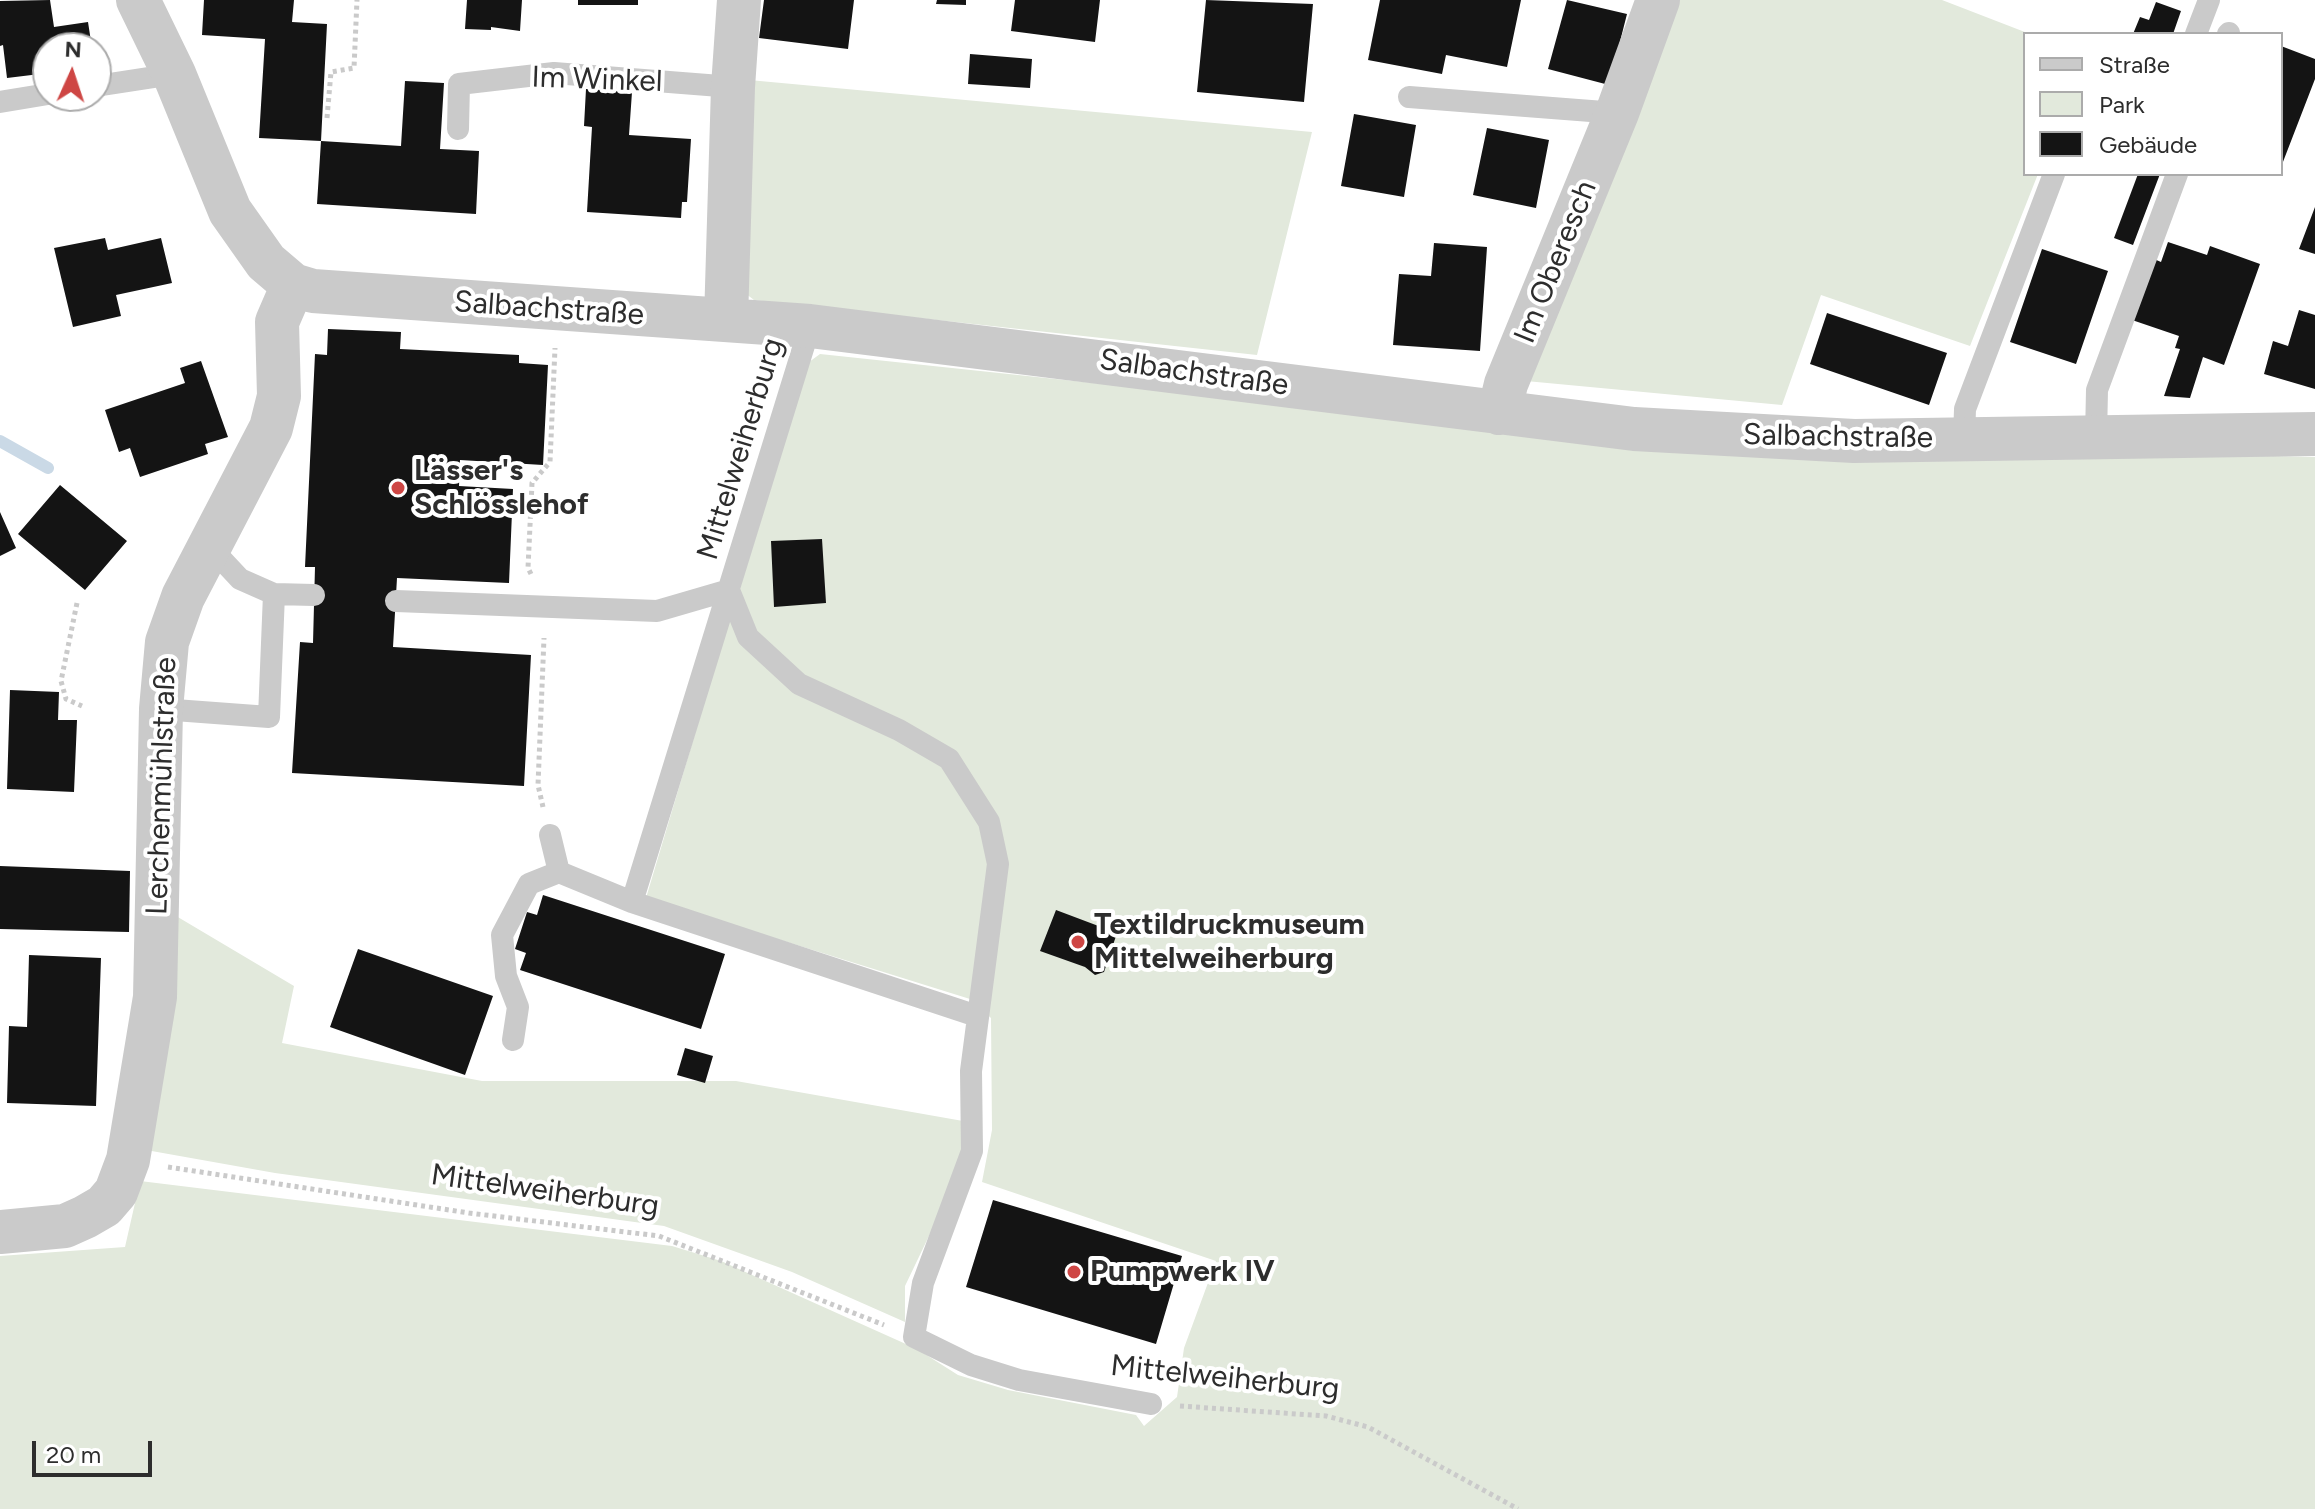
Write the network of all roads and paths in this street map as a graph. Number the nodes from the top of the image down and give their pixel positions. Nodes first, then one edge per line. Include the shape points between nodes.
1 (138, 0) edge
2 (357, 0) edge
3 (739, 0) edge
4 (1658, 0) edge
5 (2209, 0) edge
6 (2197, 32) edge
7 (174, 74) junction
8 (112, 84) edge
9 (733, 87) junction
10 (32, 97) edge
11 (1409, 97) dead end
12 (0, 102) edge
13 (1617, 113) junction
14 (327, 118) dead end
15 (458, 129) dead end
16 (2053, 176) edge
17 (2176, 176) edge
18 (293, 285) junction
19 (726, 320) junction
20 (810, 326) junction
21 (555, 335) dead end
22 (1499, 413) junction
23 (2315, 434) edge
24 (2096, 437) junction
25 (1964, 439) junction
26 (210, 547) junction
27 (729, 590) junction
28 (274, 594) junction
29 (314, 595) dead end
30 (396, 601) dead end
31 (77, 603) dead end
32 (545, 607) junction
33 (82, 706) dead end
34 (161, 709) junction
35 (550, 835) joint
36 (559, 872) junction
37 (632, 902) junction
38 (977, 1016) junction
39 (513, 1040) dead end
40 (148, 1163) junction
41 (0, 1232) edge
42 (914, 1337) junction
43 (1151, 1404) joint
44 (1518, 1509) edge

1 - 7 street
2 - 14 path via 354,68 331,72
3 - 9 street
4 - 13 street, Im Oberesch
5 - 6 lane
7 - 8 lane
7 - 18 street via 230,211 266,262
9 - 15 lane, Im Winkel via 554,73 459,84
9 - 19 street
10 - 12 lane
11 - 13 lane
13 - 22 street, Im Oberesch via 1506,384
16 - 25 lane via 1965,409
17 - 24 lane via 2097,390
18 - 19 street, Salbachstraße via 498,306
18 - 26 street, Lerchenmühlstraße via 277,322 279,396 271,428
19 - 20 street, Salbachstraße
20 - 22 street, Salbachstraße
20 - 27 lane, Mittelweiherburg
21 - 32 path via 550,462 532,483 528,568
22 - 25 street, Salbachstraße via 1634,429 1854,441
23 - 24 street, Salbachstraße
24 - 25 street, Salbachstraße
26 - 28 lane via 240,579
26 - 34 street, Lerchenmühlstraße via 167,642
27 - 32 lane via 657,611
27 - 37 lane, Mittelweiherburg
27 - 38 lane, Mittelweiherburg via 748,637 799,684 949,759 989,822 998,864
28 - 29 lane
28 - 34 lane via 269,717
30 - 32 lane
31 - 33 path via 61,681 66,699
32 - 35 path via 538,785
34 - 40 street, Lerchenmühlstraße
35 - 36 lane
36 - 37 lane
36 - 39 lane via 529,884 502,935 506,976 518,1007
37 - 38 lane
38 - 42 lane, Mittelweiherburg via 972,1151 923,1283
40 - 41 street, Lerchenmühlstraße via 104,1206 85,1217 65,1226
40 - 42 path, Mittelweiherburg via 469,1213 659,1236
42 - 43 lane, Mittelweiherburg via 971,1365 1019,1380
43 - 44 path, Mittelweiherburg via 1326,1416 1368,1427

